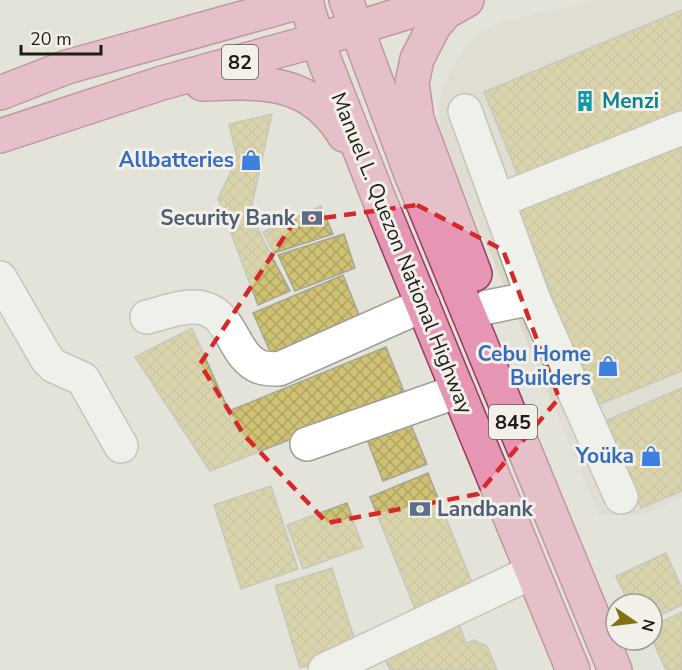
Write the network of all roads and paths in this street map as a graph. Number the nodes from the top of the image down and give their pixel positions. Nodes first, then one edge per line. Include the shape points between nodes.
1 (226, 0) edge
2 (306, 0) edge
3 (447, 0) edge
4 (467, 0) edge
5 (351, 13) edge
6 (186, 35) junction
7 (318, 40) junction
8 (162, 82) junction
9 (0, 93) edge
10 (465, 111) dead end
11 (682, 128) edge
12 (0, 136) edge
13 (378, 199) junction
14 (498, 201) junction
15 (0, 278) edge
16 (532, 298) junction
17 (423, 305) junction
18 (488, 307) junction
19 (147, 317) dead end
20 (458, 391) junction
21 (308, 444) dead end
22 (121, 446) dead end
23 (621, 497) dead end
24 (532, 572) junction
25 (605, 592) edge
26 (629, 652) edge
27 (325, 670) edge
28 (573, 670) edge
29 (615, 670) edge
30 (636, 670) edge

1 - 6 main road
2 - 6 main road, 82
2 - 7 main road, Manuel L. Quezon National Highway / 845
3 - 5 main road, 82
4 - 18 main road via 446,12 428,35 414,66 412,94 417,119
5 - 7 main road, 82
5 - 29 main road, Manuel L. Quezon National Highway / 845 via 411,174
6 - 9 main road, 82 via 67,67
7 - 8 main road, 82
7 - 13 main road, Manuel L. Quezon National Highway / 845
8 - 12 main road, 82
8 - 13 main road via 276,84 304,95 333,117
10 - 14 street
11 - 14 street
13 - 17 main road, Manuel L. Quezon National Highway / 845
14 - 16 street
15 - 22 street via 47,359 83,379
16 - 18 street
16 - 23 street
17 - 19 street via 279,369 262,368 249,361 220,317 204,308 190,307
17 - 20 main road, Manuel L. Quezon National Highway / 845
18 - 25 main road
20 - 21 street
20 - 24 main road, Manuel L. Quezon National Highway / 845
24 - 27 street
24 - 28 main road, Manuel L. Quezon National Highway / 845
26 - 30 main road

